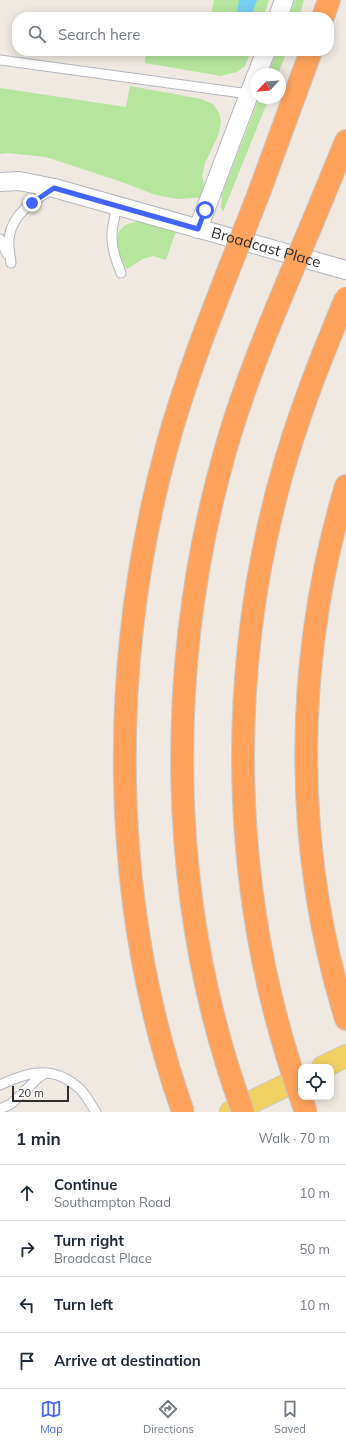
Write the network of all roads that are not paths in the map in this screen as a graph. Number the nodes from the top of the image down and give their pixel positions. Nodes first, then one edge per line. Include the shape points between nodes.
1 (284, 0) edge
2 (329, 0) edge
3 (280, 12) edge
4 (325, 12) edge
5 (264, 56) edge
6 (309, 56) edge
7 (0, 60) edge
8 (259, 68) edge
9 (249, 94) joint
10 (346, 141) edge
11 (0, 182) edge
12 (54, 188) junction
13 (118, 205) junction
14 (198, 229) junction
15 (0, 239) edge
16 (346, 270) edge
17 (120, 272) dead end
18 (346, 298) edge
19 (346, 486) edge
20 (346, 1019) edge
21 (346, 1056) edge
22 (329, 1064) edge
23 (47, 1072) junction
24 (298, 1079) edge
25 (0, 1085) edge
26 (0, 1109) edge
27 (96, 1112) edge
28 (183, 1112) edge
29 (231, 1112) edge
30 (243, 1112) edge
31 (306, 1112) edge

1 - 3 street
2 - 4 highway
5 - 8 street
6 - 28 highway, bridge via 183,395 151,511 140,571 128,673 126,721 125,778 132,882 142,952 156,1020
7 - 9 lane
9 - 14 street
10 - 30 highway, bridge via 260,350 226,446 197,572 184,681 182,784 192,904 198,946 215,1022
11 - 12 street, Broadcast Place via 19,181
12 - 13 street, Broadcast Place
12 - 15 lane via 15,219 8,238 11,263
13 - 14 street, Broadcast Place
13 - 17 lane via 112,224 111,240
14 - 16 street, Broadcast Place
18 - 31 highway, bridge via 321,357 278,485 263,550 252,618 243,718 244,820 256,923 277,1022
19 - 20 highway via 324,569 314,636 306,770 310,837 319,906 332,970
21 - 22 main road
23 - 25 lane via 23,1076
23 - 26 lane via 11,1104
23 - 27 lane via 61,1076 80,1090
24 - 29 main road

